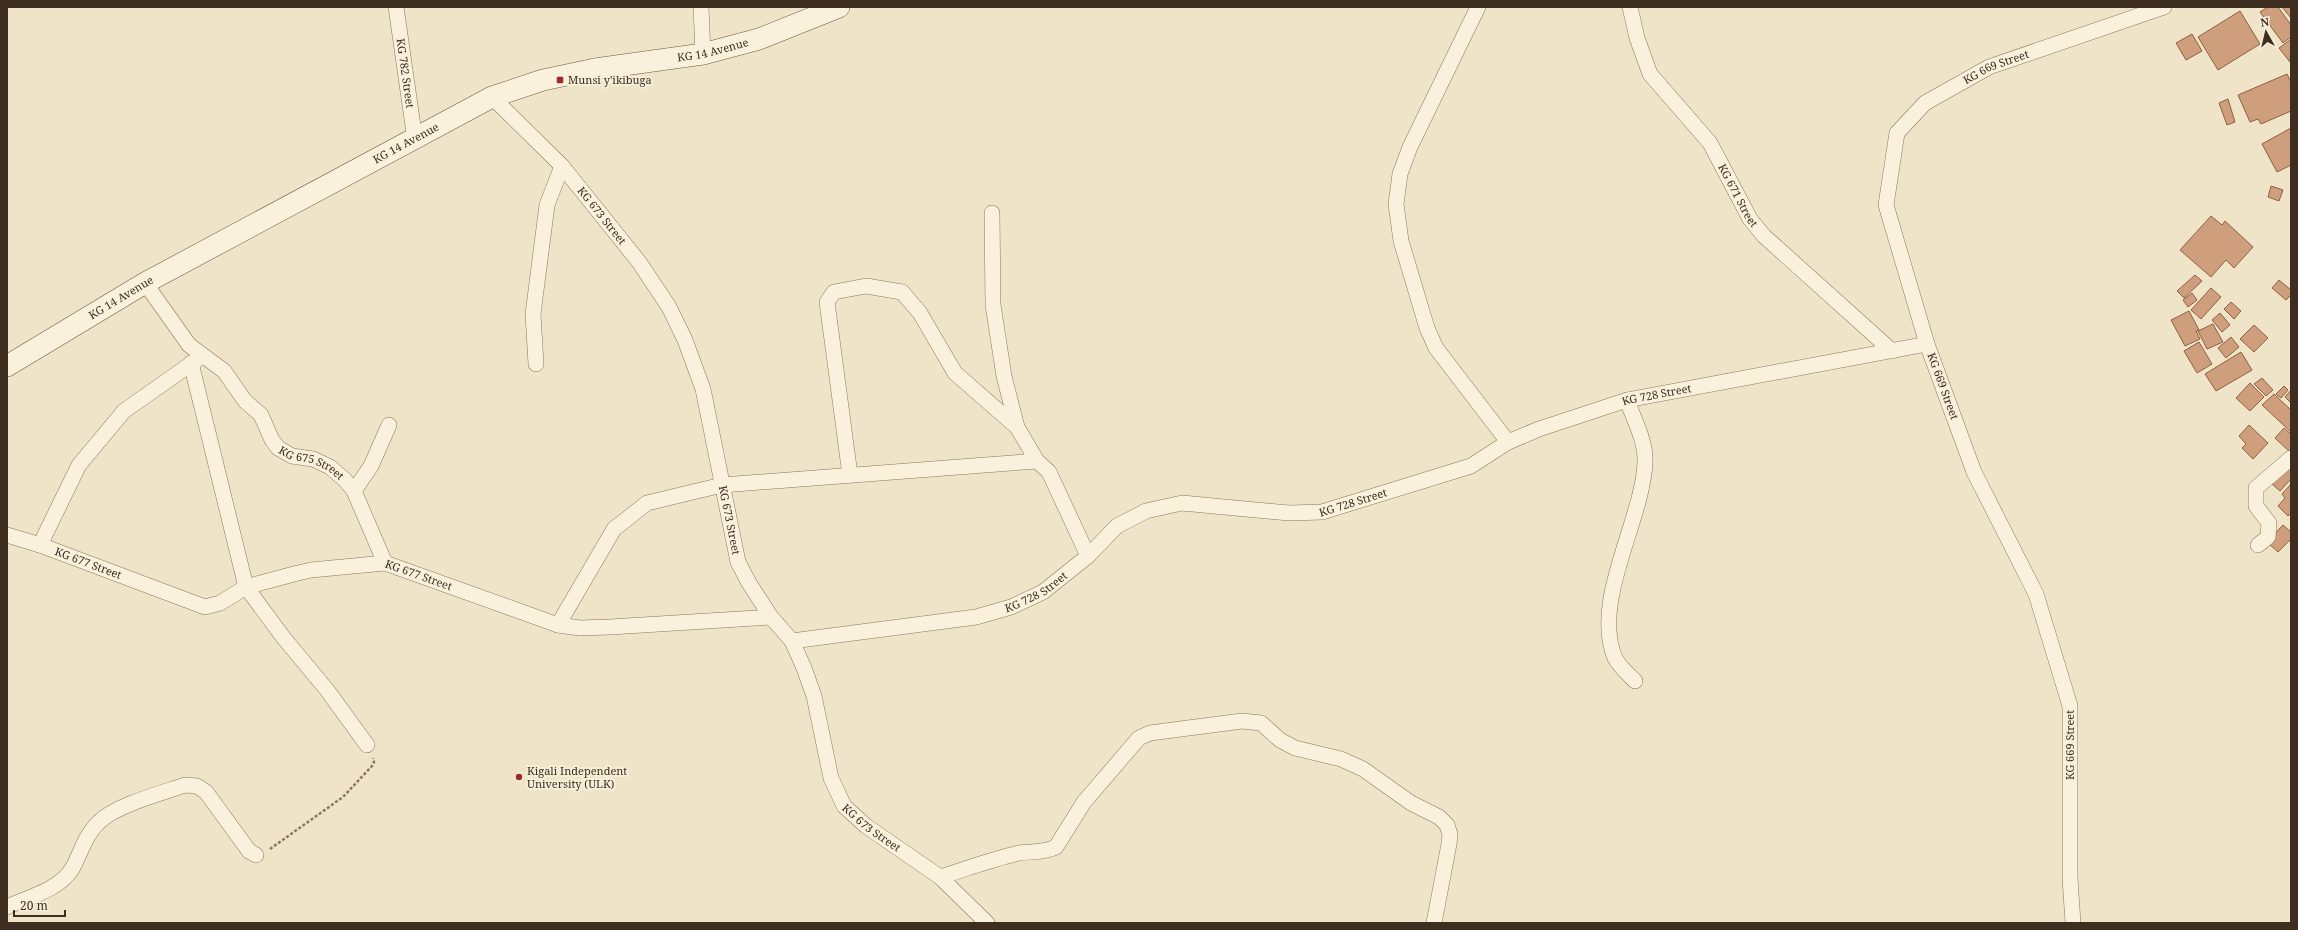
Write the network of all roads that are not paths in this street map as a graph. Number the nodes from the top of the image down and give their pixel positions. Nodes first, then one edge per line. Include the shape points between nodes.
1 (396, 7) edge
2 (701, 7) edge
3 (839, 7) edge
4 (1478, 7) edge
5 (1630, 7) edge
6 (2164, 7) edge
7 (703, 54) junction
8 (492, 97) junction
9 (415, 140) junction
10 (562, 166) junction
11 (992, 213) dead end
12 (145, 283) junction
13 (1927, 344) junction
14 (1892, 351) junction
15 (197, 360) junction
16 (536, 364) dead end
17 (7, 366) edge
18 (1627, 400) junction
19 (389, 425) dead end
20 (1017, 427) junction
21 (1508, 442) junction
22 (2291, 458) edge
23 (1037, 461) junction
24 (850, 475) junction
25 (722, 485) junction
26 (354, 491) junction
27 (7, 535) edge
28 (40, 545) junction
29 (2258, 545) dead end
30 (1088, 556) junction
31 (386, 563) junction
32 (246, 587) junction
33 (771, 617) junction
34 (558, 625) junction
35 (792, 641) junction
36 (1635, 681) dead end
37 (367, 745) road end
38 (256, 855) road end
39 (940, 877) junction
40 (7, 907) edge
41 (987, 923) edge
42 (1434, 923) edge
43 (2073, 923) edge

1 - 9 street, KG 782 Street
2 - 7 street
3 - 7 main road, KG 14 Avenue via 759,38
4 - 21 street via 1410,147 1400,174 1396,204 1401,241 1426,328 1436,348
5 - 14 street, KG 671 Street via 1637,38 1650,74 1710,143 1750,219 1764,236
6 - 13 street, KG 669 Street via 1989,67 1925,103 1897,132 1886,205
7 - 8 main road, KG 14 Avenue via 543,80
8 - 9 main road, KG 14 Avenue
8 - 10 street, KG 673 Street
9 - 12 main road, KG 14 Avenue
10 - 16 street via 547,205 533,314
10 - 25 street, KG 673 Street via 639,262 669,308 685,340 703,389
11 - 20 street via 993,305 1004,376
12 - 15 street, KG 675 Street
12 - 17 main road, KG 14 Avenue
13 - 14 street, KG 728 Street
13 - 43 street, KG 669 Street via 1974,472 2036,594 2070,706 2070,878
14 - 18 street, KG 728 Street
15 - 26 street, KG 675 Street via 224,371 245,401 261,415 278,448 292,456 313,459 330,467
15 - 28 street via 124,411 79,465
15 - 32 street
18 - 21 street, KG 728 Street
18 - 36 street via 1644,444 1645,462 1642,484 1610,609 1608,636 1616,660
19 - 26 street via 371,466
20 - 23 street
20 - 24 street via 955,373 920,313 902,292 866,286 834,292 827,302
21 - 30 street, KG 728 Street via 1471,466 1322,512 1289,513 1182,504 1146,511 1118,526
22 - 29 street via 2256,488 2256,506 2269,523 2268,537
23 - 24 street
23 - 30 street via 1049,472
24 - 25 street
25 - 33 street, KG 673 Street via 738,562
25 - 34 street via 647,503 614,529
26 - 31 street, KG 675 Street
27 - 28 street, KG 677 Street
28 - 32 street, KG 677 Street via 205,608 220,603
30 - 35 street, KG 728 Street via 1043,592 1011,607 983,615
31 - 32 street, KG 677 Street via 311,570
31 - 34 street, KG 677 Street
32 - 37 street
33 - 34 street, KG 677 Street via 610,628
33 - 35 street, KG 673 Street
35 - 39 street, KG 673 Street via 814,696 831,778 844,806 866,826
38 - 40 street via 249,851 206,792 197,786 185,785 114,811 99,822 90,833 64,880
39 - 41 street, KG 673 Street
39 - 42 street via 1001,857 1056,847 1084,802 1139,738 1150,733 1242,721 1261,723 1280,740 1295,748 1341,759 1363,770 1411,803 1439,817 1447,825 1450,834 1449,844

